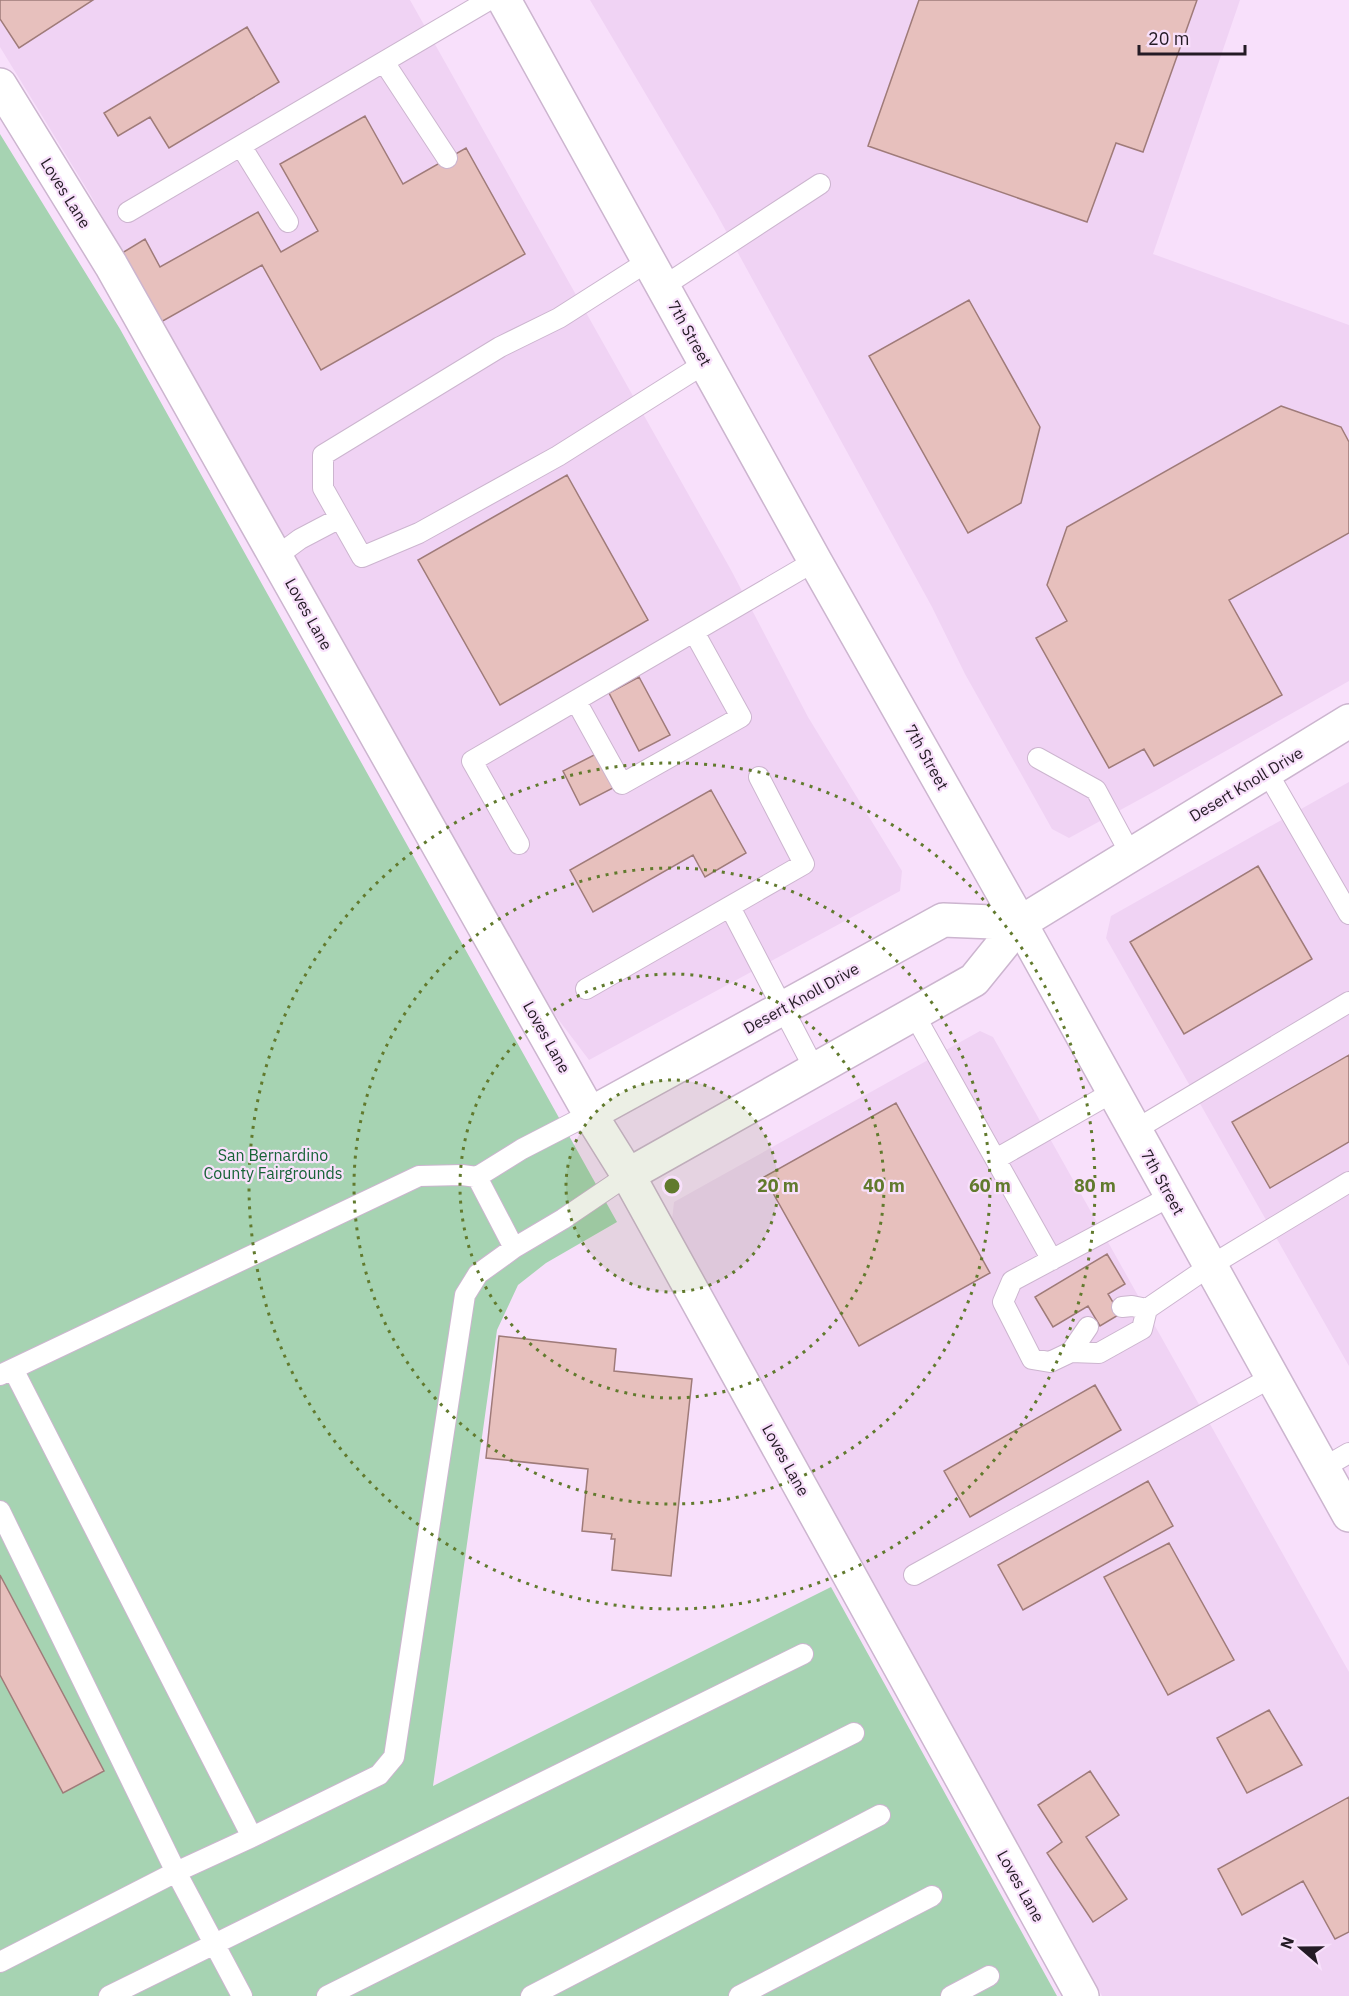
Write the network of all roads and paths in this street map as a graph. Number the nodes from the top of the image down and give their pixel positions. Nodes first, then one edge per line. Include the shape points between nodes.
1 (489, 0) edge
2 (504, 0) edge
3 (384, 62) junction
4 (0, 85) edge
5 (241, 146) junction
6 (447, 158) dead end
7 (820, 184) dead end
8 (128, 212) dead end
9 (288, 222) dead end
10 (657, 273) junction
11 (706, 362) junction
12 (340, 518) junction
13 (277, 556) junction
14 (815, 561) junction
15 (694, 632) junction
16 (576, 701) junction
17 (1349, 721) edge
18 (1038, 758) dead end
19 (1267, 772) junction
20 (759, 777) dead end
21 (519, 844) dead end
22 (1131, 855) junction
23 (730, 908) junction
24 (1349, 914) edge
25 (1020, 923) junction
26 (586, 988) dead end
27 (1349, 1002) edge
28 (783, 1008) junction
29 (914, 1014) junction
30 (815, 1070) junction
31 (1113, 1092) junction
32 (590, 1114) junction
33 (1135, 1130) junction
34 (996, 1159) junction
35 (628, 1175) junction
36 (477, 1177) junction
37 (1349, 1182) edge
38 (1171, 1196) junction
39 (514, 1248) junction
40 (1052, 1260) junction
41 (1210, 1266) junction
42 (1122, 1307) dead end
43 (1147, 1309) junction
44 (1088, 1327) dead end
45 (1071, 1352) junction
46 (6, 1372) edge
47 (1272, 1377) junction
48 (1336, 1460) edge
49 (0, 1511) edge
50 (1349, 1515) edge
51 (914, 1575) dead end
52 (803, 1654) dead end
53 (854, 1733) dead end
54 (880, 1815) dead end
55 (252, 1837) junction
56 (176, 1872) junction
57 (932, 1896) dead end
58 (214, 1943) junction
59 (0, 1962) edge
60 (989, 1976) dead end
61 (109, 1996) edge
62 (242, 1996) edge
63 (327, 1996) edge
64 (531, 1996) edge
65 (739, 1996) edge
66 (951, 1996) edge
67 (1082, 1996) edge

1 - 3 lane
2 - 10 street, 7th Street
3 - 5 lane
3 - 6 lane
4 - 13 street, Loves Lane via 111,265
5 - 8 lane
5 - 9 lane
7 - 10 lane
10 - 11 street, 7th Street
10 - 12 lane via 500,347 323,455 323,488
11 - 12 lane via 558,456 419,533 362,557
11 - 14 street, 7th Street
12 - 13 lane
13 - 32 street, Loves Lane
14 - 15 lane
14 - 25 street, 7th Street
15 - 16 lane
15 - 16 lane via 741,717 622,784
16 - 21 lane via 472,761
17 - 19 street, Desert Knoll Drive
18 - 22 lane via 1096,790
19 - 22 street, Desert Knoll Drive
19 - 24 lane
20 - 23 lane via 804,864
22 - 25 street, Desert Knoll Drive
23 - 26 lane
23 - 28 lane
25 - 28 street, Desert Knoll Drive via 943,920
25 - 29 street, Desert Knoll Drive via 974,980
25 - 31 street, 7th Street
27 - 33 lane
28 - 30 lane
28 - 32 street, Desert Knoll Drive
29 - 30 street, Desert Knoll Drive
29 - 34 lane
30 - 35 street, Desert Knoll Drive
31 - 33 street, 7th Street
31 - 34 lane
32 - 35 street, Loves Lane
32 - 36 lane
33 - 38 street, 7th Street
34 - 40 lane
35 - 39 lane
35 - 67 street, Loves Lane
36 - 39 lane
36 - 46 lane via 419,1176
37 - 41 lane
38 - 40 lane
38 - 41 street, 7th Street
39 - 55 lane via 478,1274 465,1295 394,1757 379,1775
40 - 45 lane via 1012,1281 1003,1302 1032,1359 1050,1362
41 - 43 lane
41 - 47 street, 7th Street
42 - 43 lane
43 - 45 lane via 1142,1329 1099,1353
44 - 45 lane
46 - 55 lane
47 - 48 street, 7th Street
47 - 51 lane
48 - 50 street, 7th Street
49 - 56 lane
52 - 58 lane
53 - 63 lane
54 - 64 lane
55 - 56 lane
56 - 58 lane
56 - 59 lane
57 - 65 lane
58 - 61 lane
58 - 62 lane
60 - 66 lane

